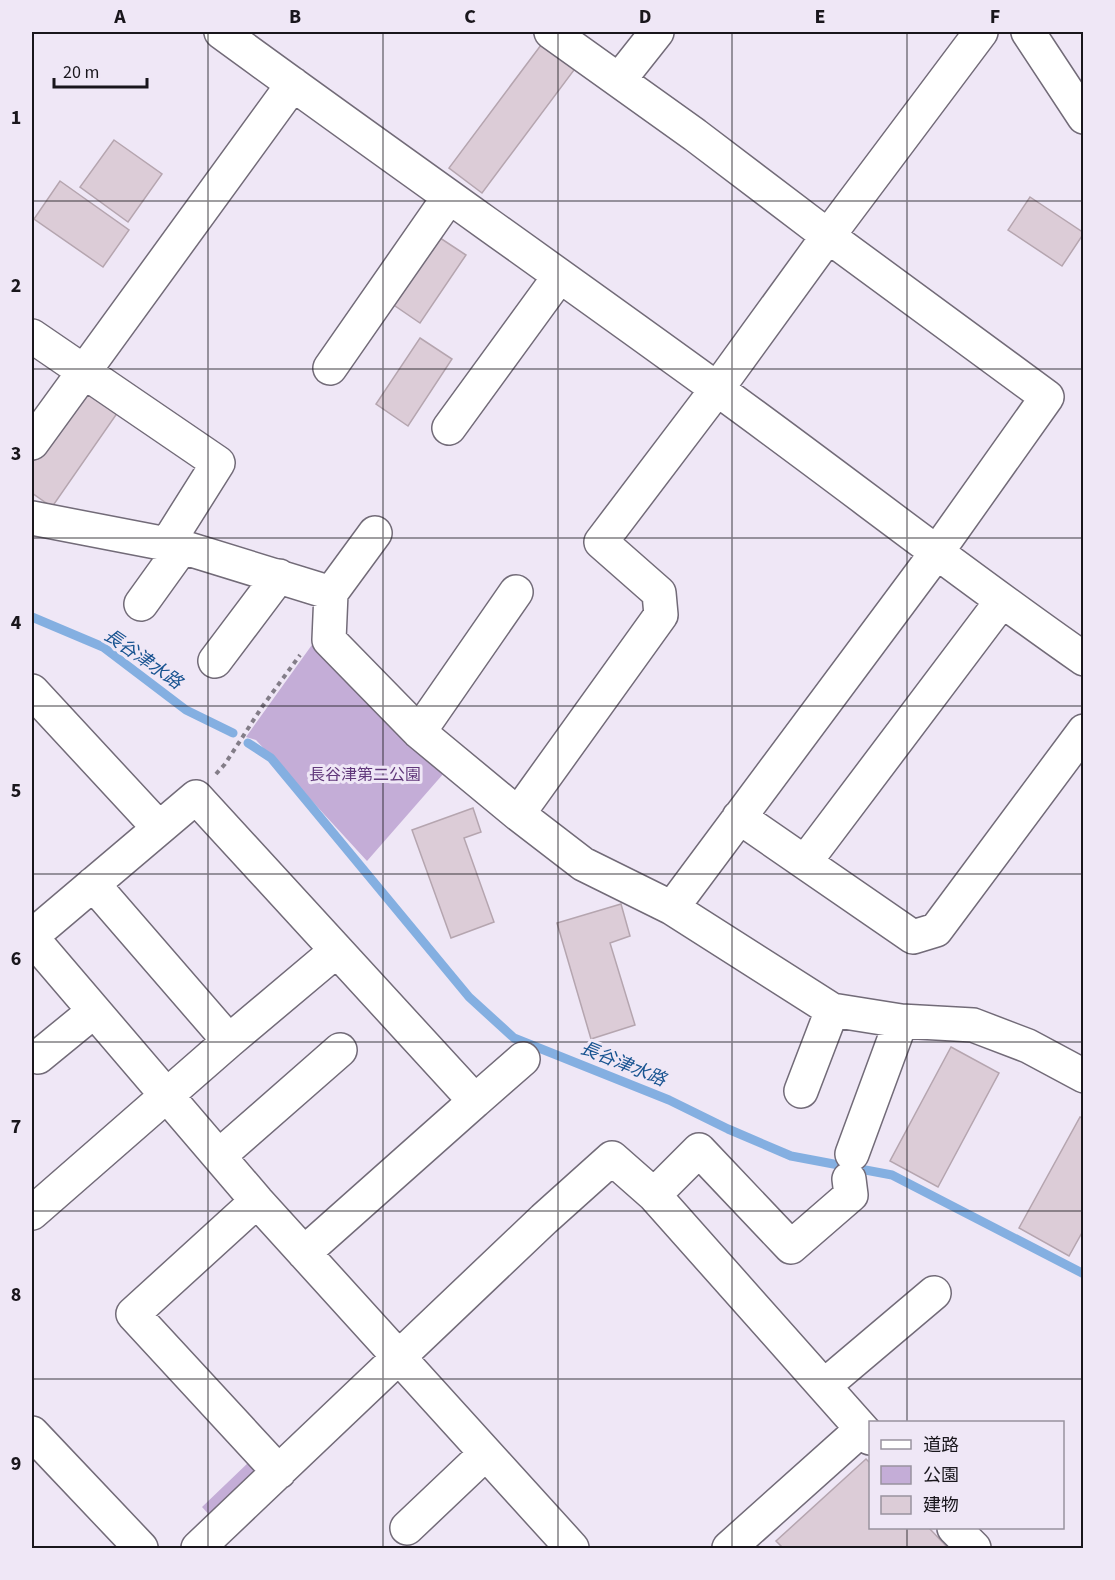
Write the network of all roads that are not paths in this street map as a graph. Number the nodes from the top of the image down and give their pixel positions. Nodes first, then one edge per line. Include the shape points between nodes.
1 (221, 32) edge
2 (551, 32) edge
3 (657, 32) edge
4 (981, 32) edge
5 (1028, 32) edge
6 (620, 80) junction
7 (292, 84) junction
8 (1083, 117) edge
9 (448, 197) junction
10 (828, 236) junction
11 (559, 277) junction
12 (32, 336) edge
13 (330, 368) dead end
14 (82, 372) junction
15 (717, 389) junction
16 (449, 428) dead end
17 (32, 443) edge
18 (32, 518) edge
19 (375, 533) dead end
20 (174, 546) junction
21 (937, 552) junction
22 (279, 576) junction
23 (516, 592) dead end
24 (1001, 602) junction
25 (141, 604) dead end
26 (330, 605) junction
27 (1083, 659) edge
28 (215, 661) dead end
29 (32, 691) edge
30 (1083, 731) edge
31 (419, 732) junction
32 (518, 814) junction
33 (740, 817) junction
34 (159, 828) junction
35 (805, 862) junction
36 (93, 884) junction
37 (672, 908) junction
38 (32, 937) edge
39 (336, 951) junction
40 (832, 1010) junction
41 (93, 1012) junction
42 (901, 1021) junction
43 (229, 1041) junction
44 (340, 1050) dead end
45 (38, 1057) dead end
46 (523, 1059) dead end
47 (1083, 1076) edge
48 (801, 1091) dead end
49 (167, 1095) junction
50 (475, 1101) junction
51 (219, 1156) junction
52 (654, 1195) junction
53 (256, 1201) junction
54 (32, 1213) edge
55 (304, 1253) junction
56 (934, 1293) dead end
57 (397, 1358) junction
58 (825, 1386) junction
59 (32, 1432) edge
60 (866, 1434) edge
61 (485, 1454) junction
62 (279, 1472) junction
63 (407, 1528) dead end
64 (956, 1529) edge
65 (141, 1548) edge
66 (198, 1548) edge
67 (572, 1548) edge
68 (729, 1548) edge
69 (974, 1548) edge

1 - 7 street
2 - 6 street
3 - 6 street
4 - 10 street
5 - 8 street
6 - 10 street
7 - 9 street
7 - 14 street
9 - 11 street
9 - 13 street
10 - 15 street
10 - 21 street via 1047,397
11 - 15 street
11 - 16 street
12 - 14 street
14 - 17 street
14 - 20 street via 218,463
15 - 21 street
15 - 32 street via 601,542 659,593 662,615
18 - 20 street
19 - 26 street
20 - 22 street
20 - 25 street
21 - 24 street
21 - 33 street
22 - 26 street
22 - 28 street
23 - 31 street
24 - 27 street
24 - 35 street
26 - 31 street via 329,640
29 - 34 street
30 - 35 street via 936,930 913,937
31 - 32 street
32 - 37 street via 583,864
33 - 35 street
33 - 37 street
34 - 36 street
34 - 39 street via 196,797
36 - 38 street
36 - 43 street
37 - 40 street
38 - 41 street
39 - 43 street
39 - 50 street
40 - 42 street
40 - 48 street
41 - 45 street
41 - 49 street
42 - 47 street via 973,1025 1028,1046
42 - 52 street via 850,1167 851,1195 791,1247 699,1150
43 - 49 street
44 - 51 street
46 - 50 street
49 - 51 street
49 - 54 street
50 - 55 street
51 - 53 street
52 - 57 street via 612,1158
52 - 58 street
53 - 55 street
53 - 62 street via 133,1314
55 - 57 street
56 - 58 street
57 - 61 street
57 - 62 street
58 - 60 street
59 - 65 street
60 - 68 street
61 - 63 street
61 - 67 street
62 - 66 street
64 - 69 street

